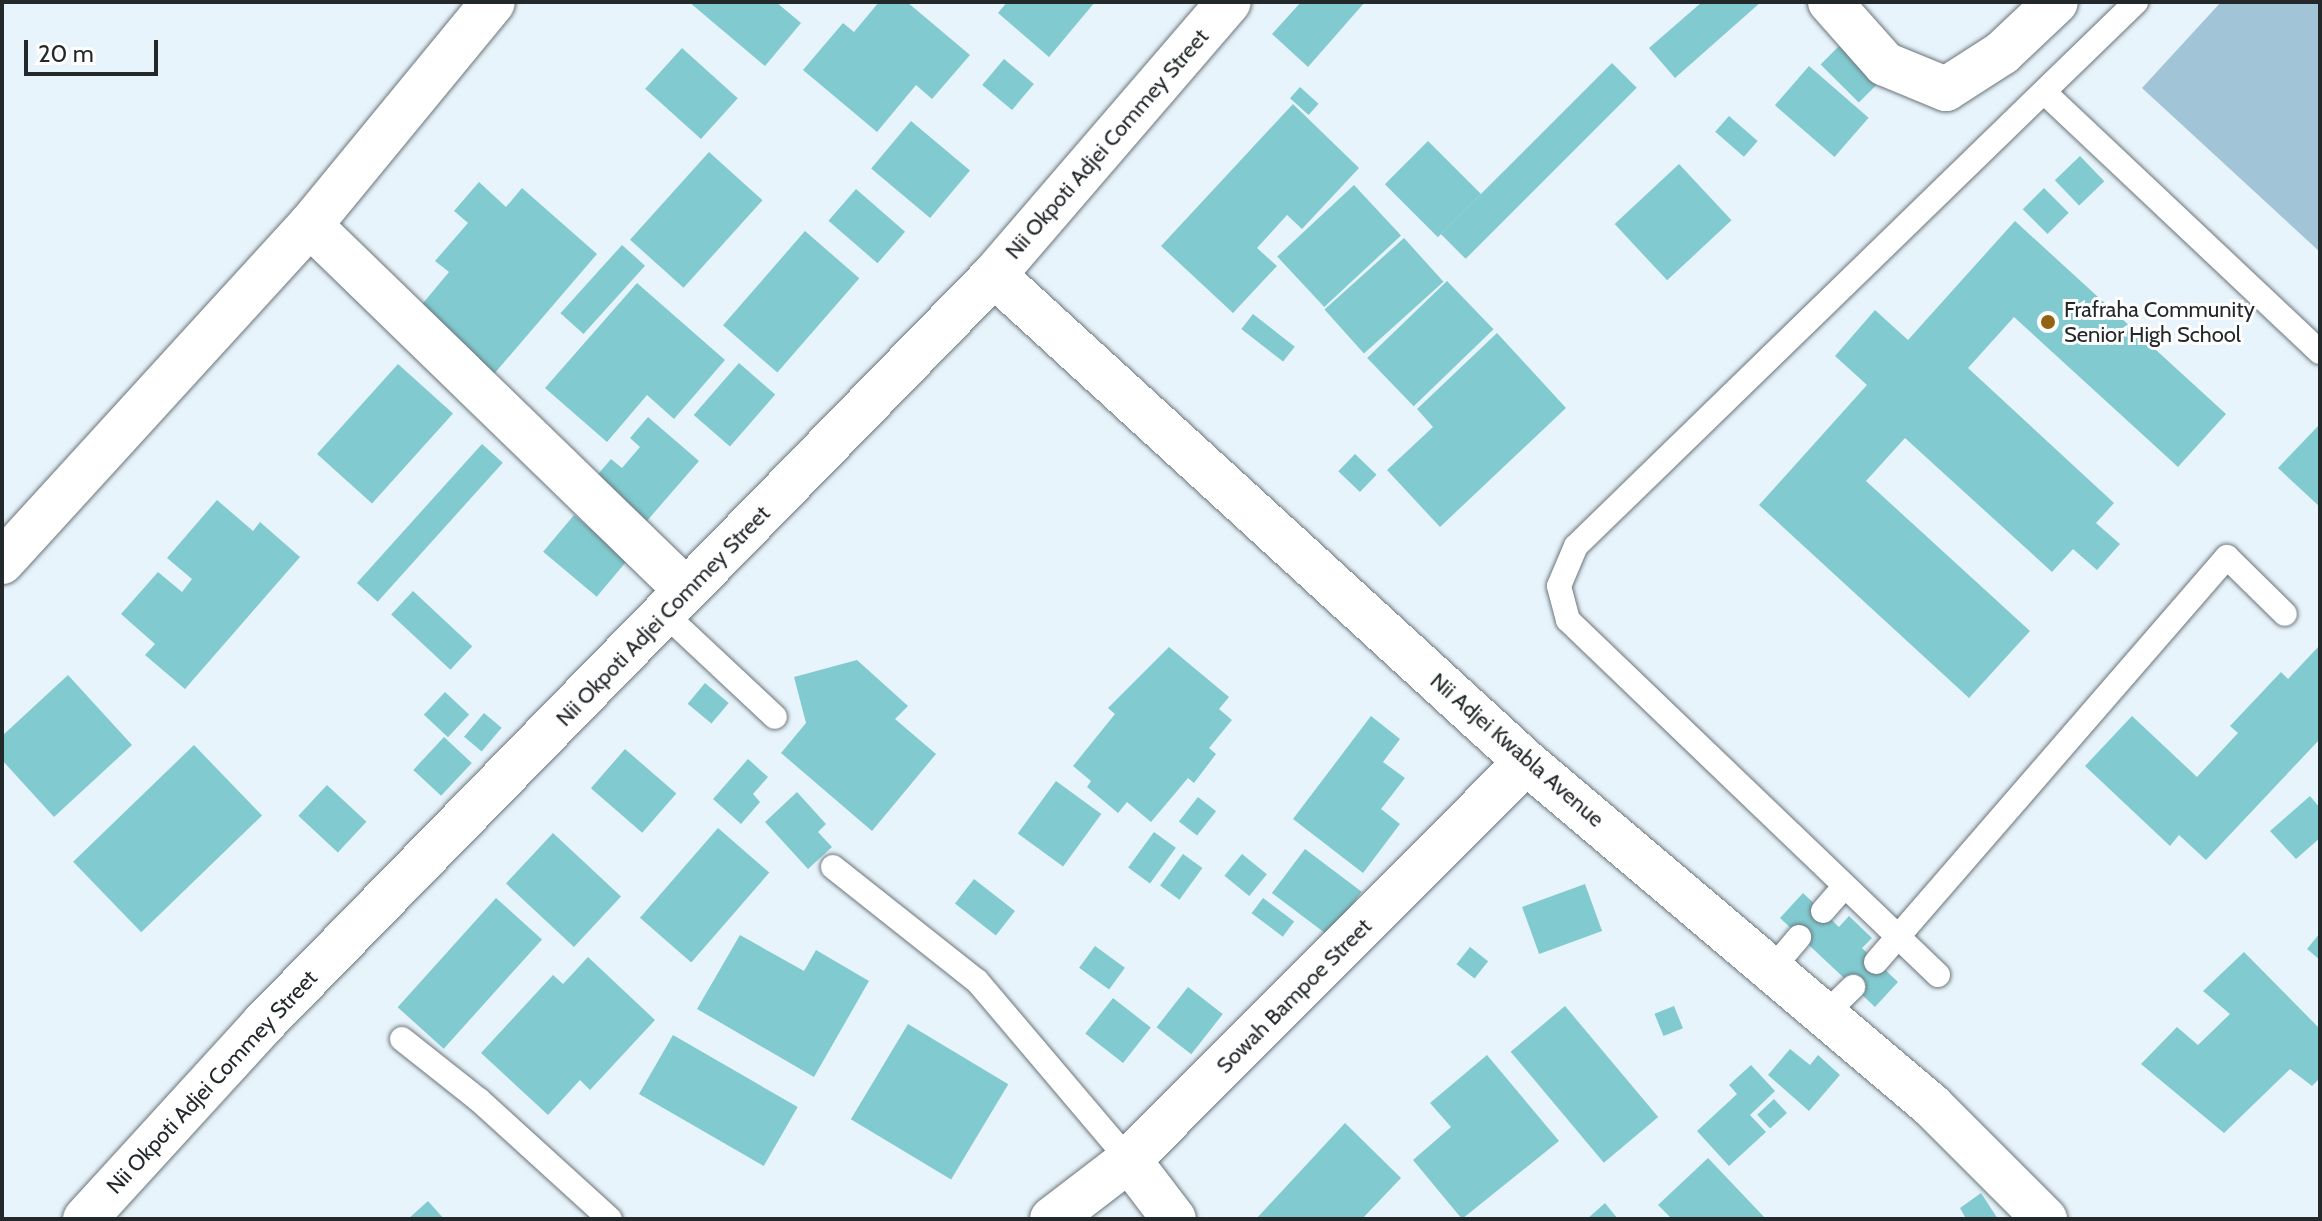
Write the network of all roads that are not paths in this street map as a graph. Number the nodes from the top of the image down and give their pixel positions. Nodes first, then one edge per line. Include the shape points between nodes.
1 (493, 2) edge
2 (1229, 2) edge
3 (1830, 2) edge
4 (2056, 2) edge
5 (2136, 2) edge
6 (2044, 92) junction
7 (310, 225) junction
8 (994, 275) junction
9 (2320, 352) edge
10 (2, 562) edge
11 (676, 602) junction
12 (2285, 614) dead end
13 (775, 717) dead end
14 (1526, 762) junction
15 (833, 867) dead end
16 (1845, 886) junction
17 (1823, 911) dead end
18 (1799, 937) dead end
19 (1899, 937) junction
20 (1876, 962) dead end
21 (1772, 969) junction
22 (1938, 975) dead end
23 (402, 1039) dead end
24 (1129, 1160) junction
25 (85, 1219) edge
26 (610, 1219) edge
27 (1052, 1219) edge
28 (1174, 1219) edge
29 (2045, 1219) edge

1 - 7 street
2 - 8 street, Nii Okpoti Adjei Commey Street
3 - 4 street via 1885,64 1946,89 2002,53
5 - 6 lane
6 - 9 lane
6 - 16 lane via 1576,546 1559,586 1568,620
7 - 10 street
7 - 11 street
8 - 11 street, Nii Okpoti Adjei Commey Street
8 - 14 street, Nii Adjei Kwabla Avenue
11 - 13 lane
11 - 25 street, Nii Okpoti Adjei Commey Street via 264,1023
12 - 19 lane via 2227,557
14 - 21 street, Nii Adjei Kwabla Avenue
14 - 24 street, Sowah Bampoe Street
15 - 24 lane via 977,981
16 - 17 lane
16 - 19 lane
18 - 21 lane
19 - 20 lane
19 - 22 lane
21 - 29 street, Nii Adjei Kwabla Avenue via 1838,1001 1932,1106
23 - 26 lane via 479,1100
24 - 27 street, Sowah Bampoe Street
24 - 28 street

